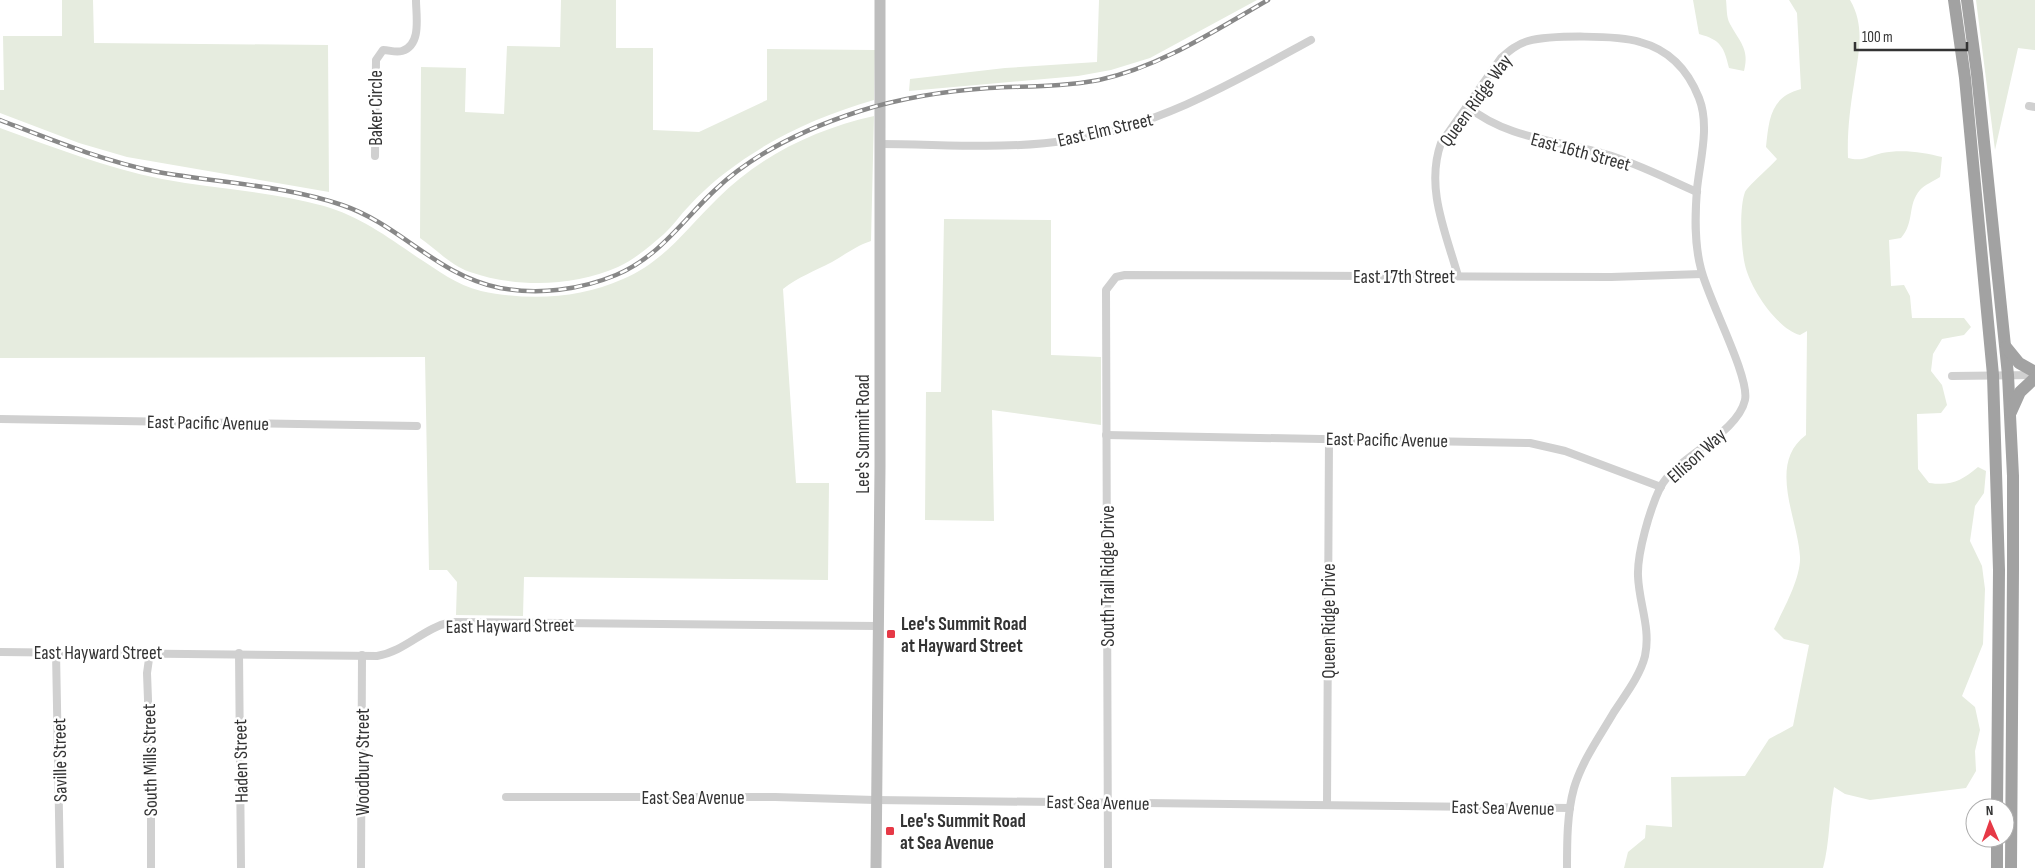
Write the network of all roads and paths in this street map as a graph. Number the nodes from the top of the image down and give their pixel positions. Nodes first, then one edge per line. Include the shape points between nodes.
1 (416, 0) edge
2 (880, 0) edge
3 (1954, 0) edge
4 (1966, 0) edge
5 (1311, 40) dead end
6 (1683, 66) joint
7 (1467, 106) junction
8 (880, 144) junction
9 (375, 156) dead end
10 (1697, 192) junction
11 (1702, 274) junction
12 (1458, 276) junction
13 (1109, 284) joint
14 (2005, 346) junction
15 (1993, 375) junction
16 (2008, 375) junction
17 (2035, 375) edge
18 (1952, 376) dead end
19 (2010, 414) junction
20 (0, 419) edge
21 (417, 426) dead end
22 (1106, 435) junction
23 (1329, 438) junction
24 (1661, 487) junction
25 (878, 626) junction
26 (0, 652) edge
27 (56, 652) junction
28 (150, 652) junction
29 (239, 653) junction
30 (362, 655) junction
31 (506, 797) dead end
32 (1998, 798) edge
33 (875, 800) junction
34 (1109, 802) junction
35 (1326, 804) junction
36 (1570, 808) junction
37 (1997, 848) edge
38 (60, 868) edge
39 (151, 868) edge
40 (242, 868) edge
41 (361, 868) edge
42 (876, 868) edge
43 (1108, 868) edge
44 (1567, 868) edge
45 (1997, 868) edge
46 (2011, 868) edge

1 - 9 street, Baker Circle via 412,44 395,52 383,50 376,60
2 - 8 main road, Lee's Summit Road
3 - 15 highway via 1965,78
4 - 14 highway via 1977,74
5 - 8 street, East Elm Street via 1207,96 1119,130 1030,145
6 - 7 street, Queen Ridge Way via 1666,53 1634,40 1547,38 1520,45 1501,58
6 - 10 street, Ellison Way via 1703,113
7 - 10 street, East 16th Street via 1481,118 1510,131 1608,154
7 - 12 street, Queen Ridge Way via 1441,143 1434,173 1435,194
8 - 25 main road, Lee's Summit Road
10 - 11 street, Ellison Way via 1695,234
11 - 12 street, East 17th Street
11 - 24 street, Ellison Way via 1744,381 1745,398 1736,418 1670,475
12 - 13 street, East 17th Street via 1126,274
13 - 22 street, South Trail Ridge Drive via 1106,290
14 - 16 highway
14 - 17 highway via 2018,363
15 - 16 street
15 - 18 street
15 - 32 highway via 1999,570
16 - 17 street
16 - 19 highway
17 - 19 highway via 2020,392
19 - 46 highway via 2013,560
20 - 21 street, East Pacific Avenue
22 - 23 street, East Pacific Avenue
22 - 34 street, South Trail Ridge Drive
23 - 24 street, East Pacific Avenue via 1530,443 1565,451
23 - 35 street, Queen Ridge Drive
24 - 36 street, Ellison Way via 1638,563 1647,629 1644,659 1584,763
25 - 30 street, East Hayward Street via 452,622 427,630 391,653
25 - 33 main road, Lee's Summit Road
26 - 27 street, East Hayward Street
27 - 28 street, East Hayward Street
27 - 38 street, Saville Street
28 - 29 street, East Hayward Street
28 - 39 street, South Mills Street via 147,673
29 - 30 street, East Hayward Street
29 - 40 street, Haden Street
30 - 41 street, Woodbury Street
31 - 33 street, East Sea Avenue
33 - 34 street, East Sea Avenue
33 - 42 main road, Lee's Summit Road
34 - 35 street, East Sea Avenue
34 - 43 street, South Trail Ridge Drive
35 - 36 street, East Sea Avenue
36 - 44 street, Ellison Way
37 - 45 highway

